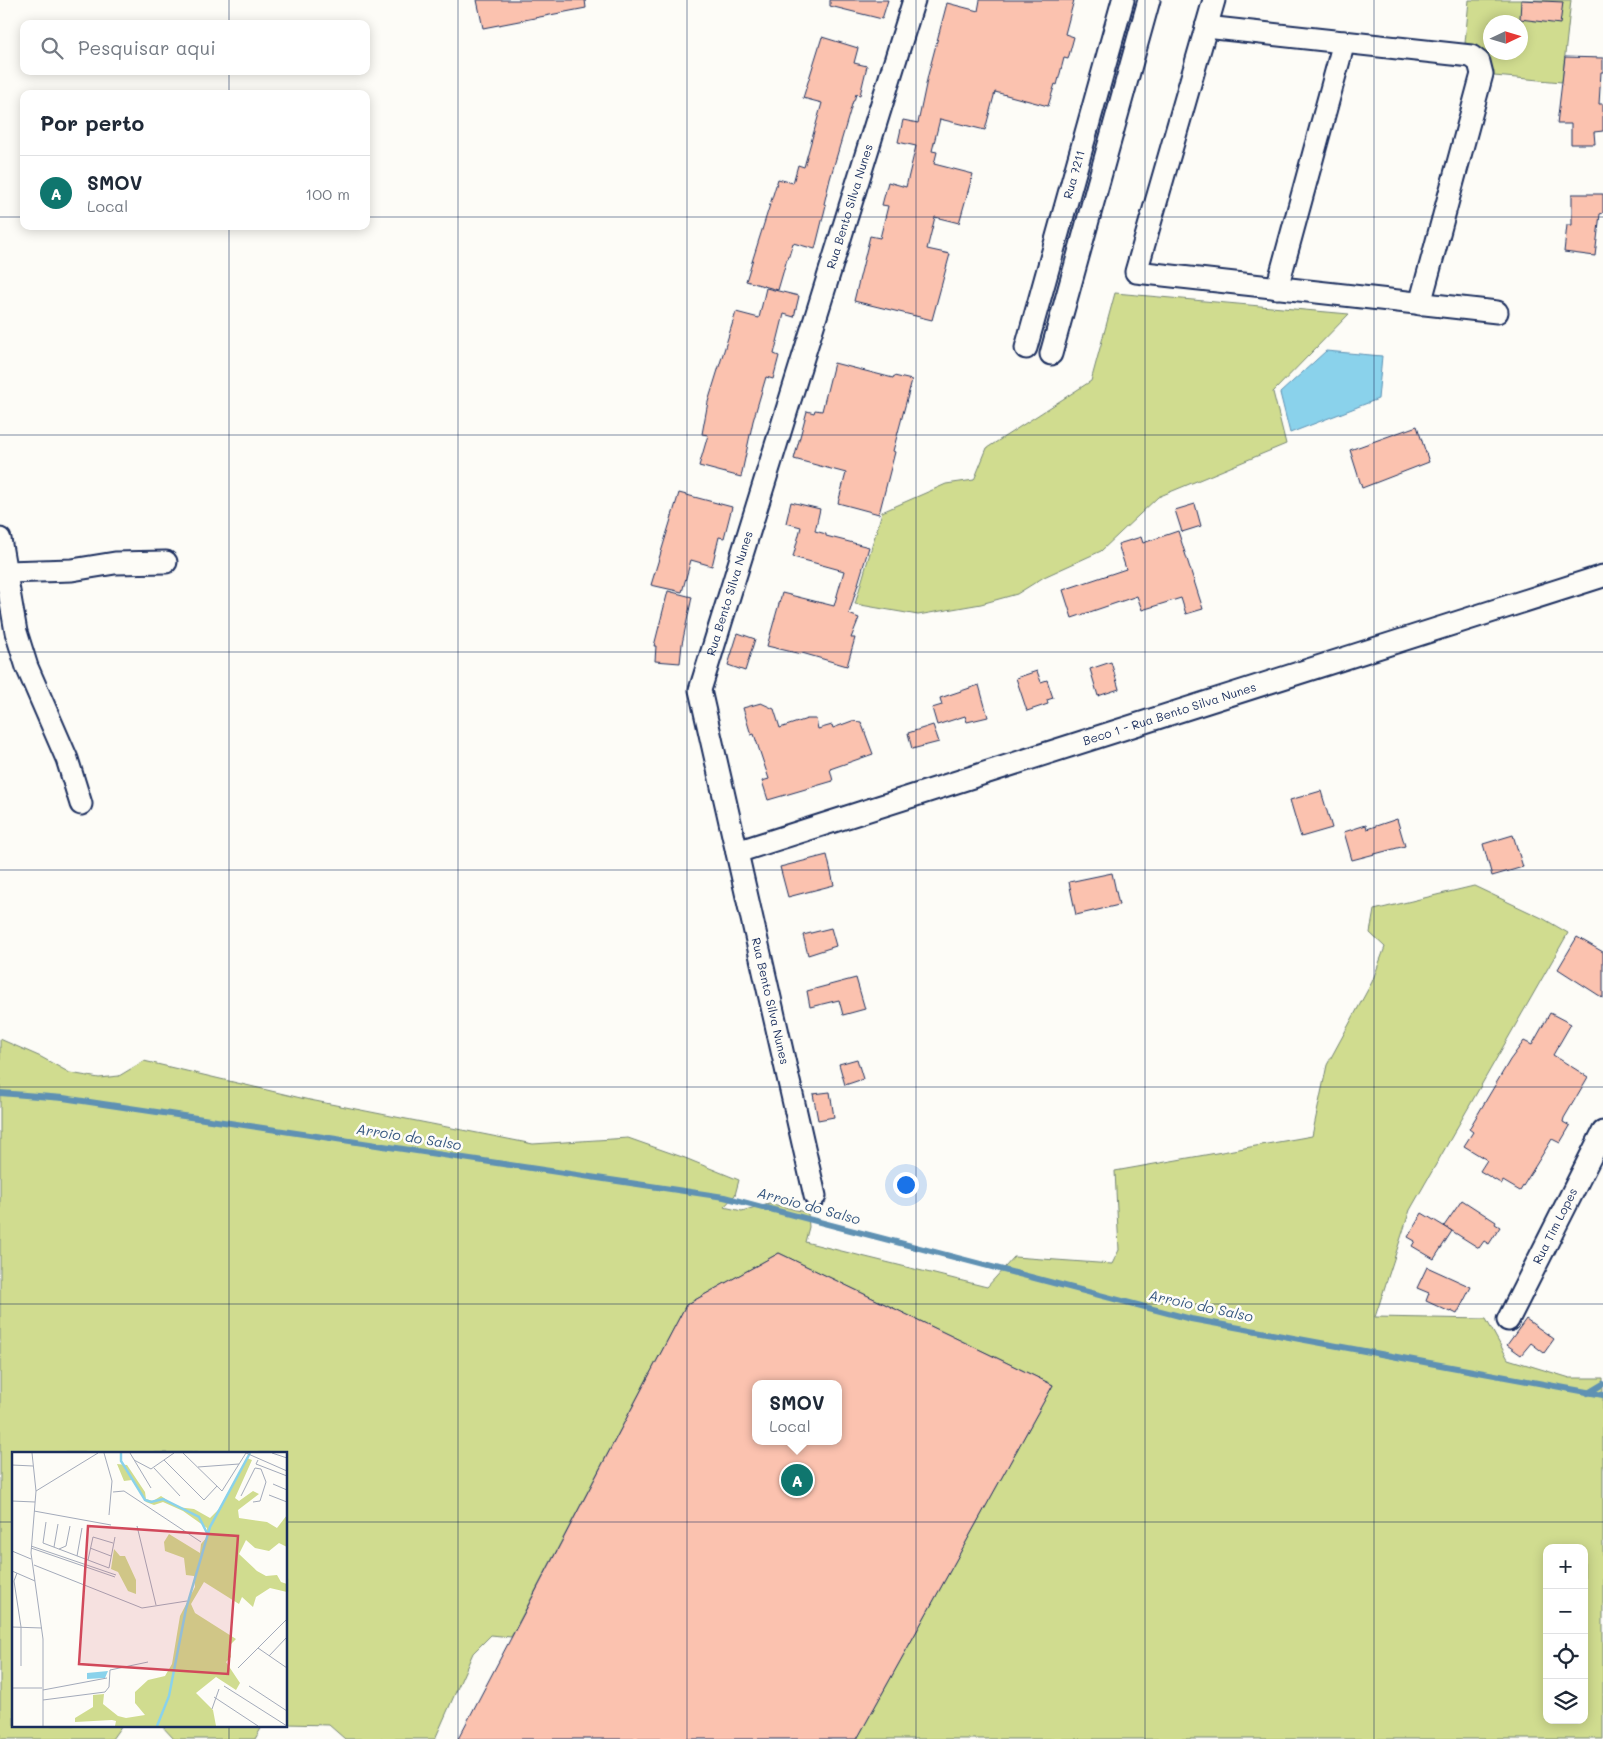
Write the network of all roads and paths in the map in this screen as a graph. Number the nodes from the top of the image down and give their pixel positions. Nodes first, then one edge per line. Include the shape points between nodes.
1 (914, 0) edge
2 (1123, 0) edge
3 (1148, 0) edge
4 (1214, 0) edge
5 (1206, 27) junction
6 (1344, 42) junction
7 (1277, 288) junction
8 (1420, 304) junction
9 (1497, 312) dead end
10 (1026, 348) dead end
11 (1051, 354) dead end
12 (0, 540) edge
13 (166, 562) dead end
14 (6, 572) junction
15 (1603, 576) edge
16 (81, 804) dead end
17 (737, 852) junction
18 (1603, 1132) edge
19 (815, 1196) dead end
20 (1508, 1320) dead end

1 - 17 street, Rua Bento Silva Nunes via 700,690
2 - 10 street, Rua 7211
3 - 11 street
4 - 5 street
5 - 6 street
5 - 7 street via 1136,272
6 - 7 street
6 - 8 street via 1471,56 1479,62 1482,74
7 - 8 street
8 - 9 street
12 - 14 street
13 - 14 street
14 - 16 street via 16,632 27,667 67,759
15 - 17 street, Beco 1 - Rua Bento Silva Nunes
17 - 19 street, Rua Bento Silva Nunes
18 - 20 street, Rua Tim Lopes

